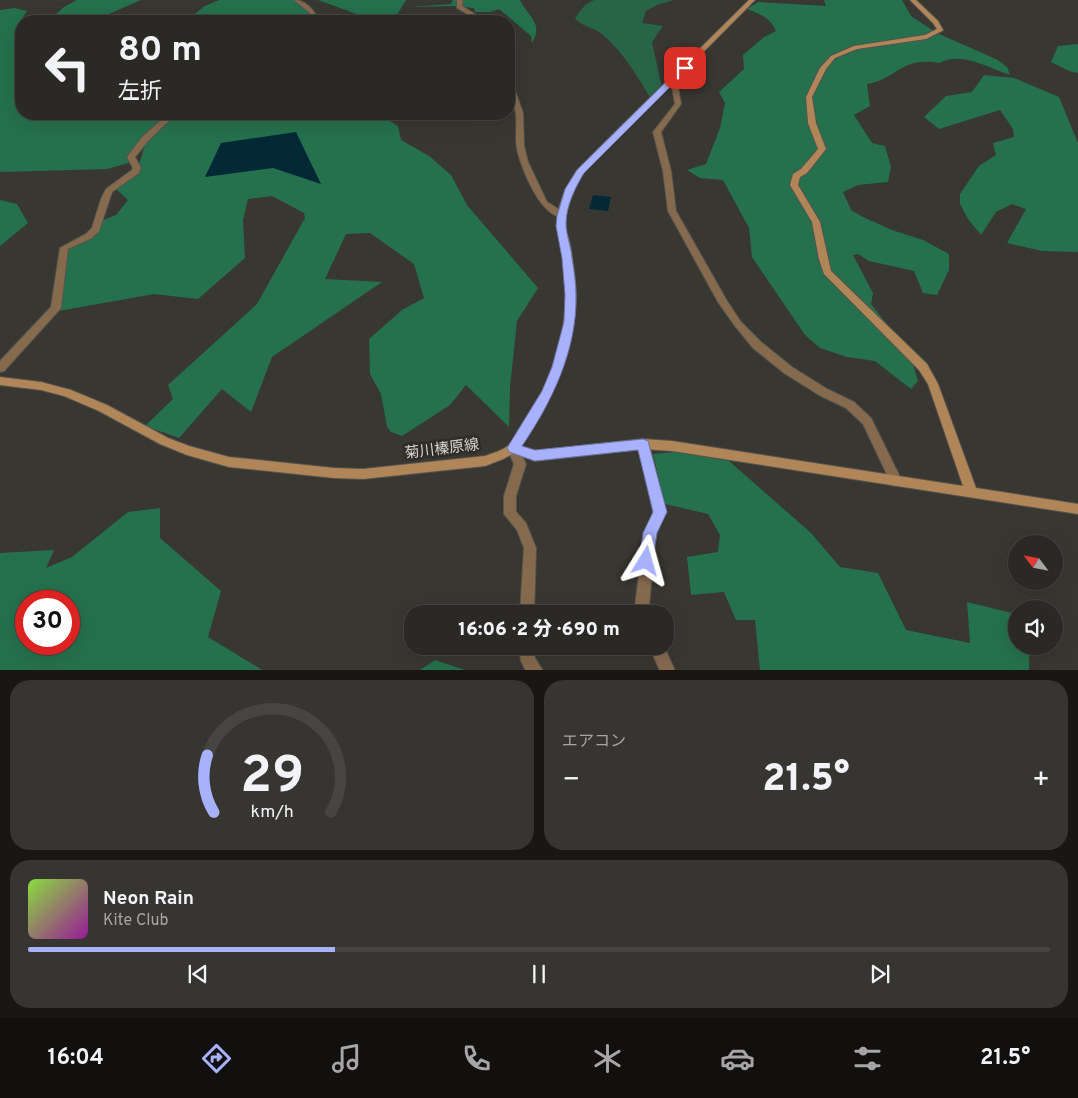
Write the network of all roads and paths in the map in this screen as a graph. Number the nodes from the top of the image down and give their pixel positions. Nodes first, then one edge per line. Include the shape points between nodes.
1 (297, 0) edge
2 (460, 0) edge
3 (752, 0) edge
4 (913, 0) edge
5 (313, 15) edge
6 (473, 15) edge
7 (671, 82) junction
8 (515, 101) edge
9 (166, 120) edge
10 (562, 216) junction
11 (0, 368) edge
12 (0, 381) edge
13 (643, 444) junction
14 (513, 448) junction
15 (896, 481) junction
16 (971, 492) junction
17 (1078, 509) edge
18 (527, 605) edge
19 (642, 605) edge
20 (527, 655) edge
21 (660, 655) edge
22 (536, 670) edge
23 (668, 670) edge

1 - 5 street
2 - 6 street via 459,7
3 - 7 street, 菊川榛原線
4 - 16 street via 940,30 926,37 856,47 833,56 809,97 812,124 822,149 796,176 794,185 813,215 827,272 923,368 933,384
7 - 10 street, 菊川榛原線 via 580,172 570,189
7 - 15 street via 676,87 678,104 657,132 658,144 667,171 672,211 710,281 738,324 757,345 788,370 850,405 867,421
8 - 10 street via 524,162 544,203
9 - 11 street via 131,157 136,170 109,191 96,229 64,248 56,308
10 - 14 street, 菊川榛原線 via 571,295 569,322 548,392
12 - 14 street, 菊川榛原線 via 67,393 104,408 164,441 229,462 363,474 485,461
13 - 14 street via 535,456
13 - 15 street
13 - 19 street via 660,512 650,533
14 - 18 street via 520,464 510,496 510,514 522,527 530,548
15 - 16 street
16 - 17 street
20 - 22 street
21 - 23 street

